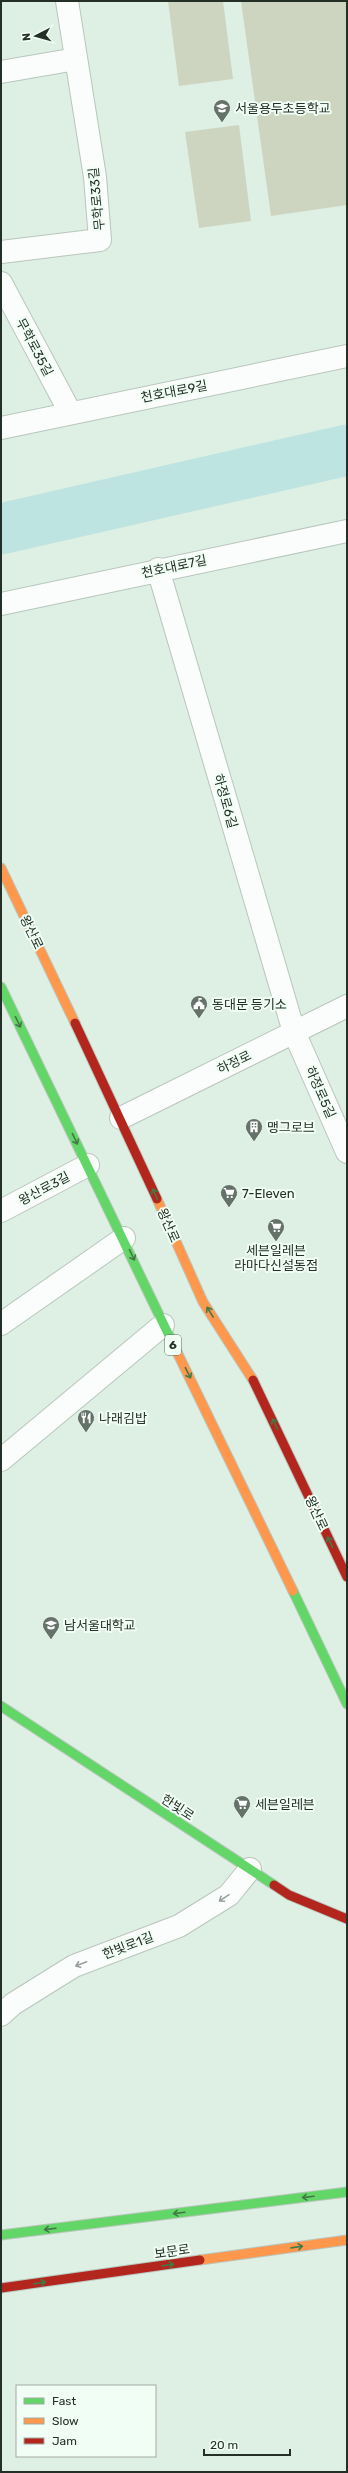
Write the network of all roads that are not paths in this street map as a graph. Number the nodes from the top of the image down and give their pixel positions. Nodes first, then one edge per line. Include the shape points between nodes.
1 (67, 1) edge
2 (76, 59) junction
3 (1, 72) edge
4 (1, 252) edge
5 (1, 282) edge
6 (347, 356) edge
7 (70, 412) junction
8 (1, 428) edge
9 (347, 531) edge
10 (158, 569) junction
11 (1, 604) edge
12 (1, 868) edge
13 (1, 987) edge
14 (347, 1006) edge
15 (294, 1032) junction
16 (120, 1118) junction
17 (347, 1152) edge
18 (88, 1165) junction
19 (1, 1211) edge
20 (124, 1238) junction
21 (1, 1324) edge
22 (163, 1325) junction
23 (1, 1460) edge
24 (347, 1577) edge
25 (347, 1704) edge
26 (1, 1706) edge
27 (250, 1869) junction
28 (347, 1919) edge
29 (1, 2015) edge
30 (347, 2192) edge
31 (1, 2235) edge
32 (347, 2240) edge
33 (1, 2288) edge

1 - 2 street, 무학로33길
2 - 3 street
2 - 4 street, 무학로33길 via 95,177 100,240
5 - 7 street, 무학로35길
6 - 7 street, 천호대로9길
7 - 8 street, 천호대로9길
9 - 10 street, 천호대로7길
10 - 11 street, 천호대로7길
10 - 15 street, 하정로6길
12 - 16 main road, 왕산로
13 -> 18 main road, 6
14 - 15 street, 하정로
15 - 16 street, 하정로
15 - 17 street, 하정로5길
24 -> 16 main road, 왕산로 via 258,1388 204,1302
18 - 19 street, 왕산로3길
18 - 20 main road, 6
20 - 21 street
20 -> 22 main road, 6
22 - 23 street
22 -> 25 main road, 6 via 207,1410
26 - 27 main road, 한빛로
27 - 28 main road, 한빛로 via 289,1895
27 -> 29 street, 한빛로1길 via 228,1895 179,1926 74,1966 13,2004
30 -> 31 main road
33 -> 32 main road, 보문로

